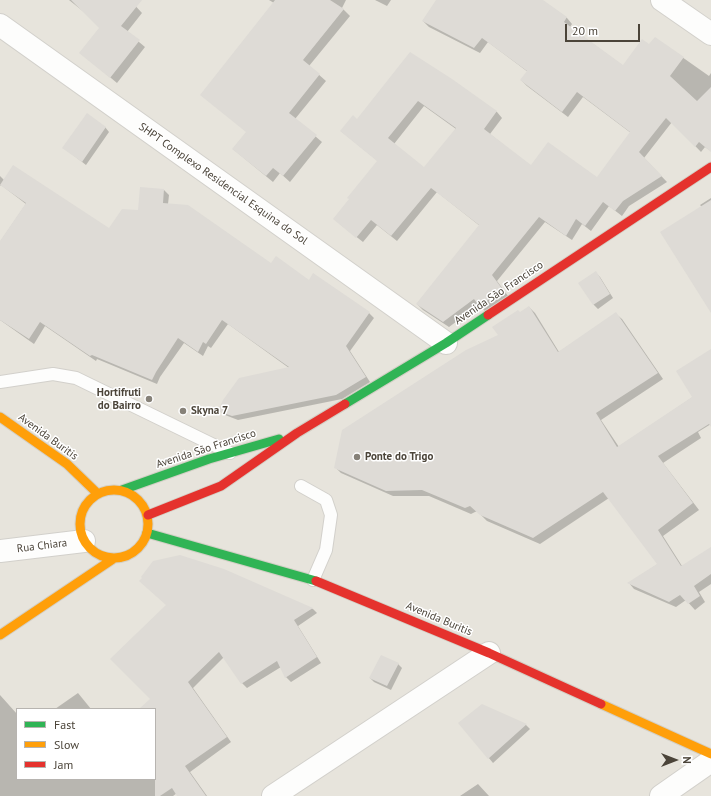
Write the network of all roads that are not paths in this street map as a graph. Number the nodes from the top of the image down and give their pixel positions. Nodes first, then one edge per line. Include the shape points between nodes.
1 (662, 0) edge
2 (0, 25) edge
3 (711, 34) edge
4 (711, 167) edge
5 (446, 344) junction
6 (0, 382) edge
7 (0, 417) edge
8 (297, 433) junction
9 (230, 453) junction
10 (301, 486) dead end
11 (122, 490) junction
12 (98, 494) junction
13 (148, 515) junction
14 (147, 533) junction
15 (84, 541) junction
16 (0, 551) edge
17 (113, 559) junction
18 (313, 580) junction
19 (0, 635) edge
20 (489, 653) junction
21 (711, 754) edge
22 (711, 762) edge
23 (272, 796) edge
24 (660, 796) edge

1 - 3 street
2 - 5 street, SHPT Complexo Residencial Esquina do Sol
4 - 5 street, Avenida São Francisco
5 - 8 street, Avenida São Francisco
6 - 9 lane via 53,374 76,378
7 - 12 street, Avenida Buritis via 67,464
8 - 9 street, Avenida São Francisco
8 - 13 street, Avenida São Francisco via 221,486
9 - 11 street, Avenida São Francisco
10 - 18 lane via 326,500 331,514 326,550
11 - 12 street
11 - 13 street via 138,499
12 - 15 street via 88,502 81,514 80,528
13 - 14 street
14 - 17 street via 142,544 134,552 124,558
14 - 18 street, Avenida Buritis
15 - 16 street, Rua Chiara
15 - 17 street via 91,550
17 - 19 street
18 - 20 street, Avenida Buritis
20 - 21 street, Avenida Buritis
20 - 23 street
22 - 24 street

